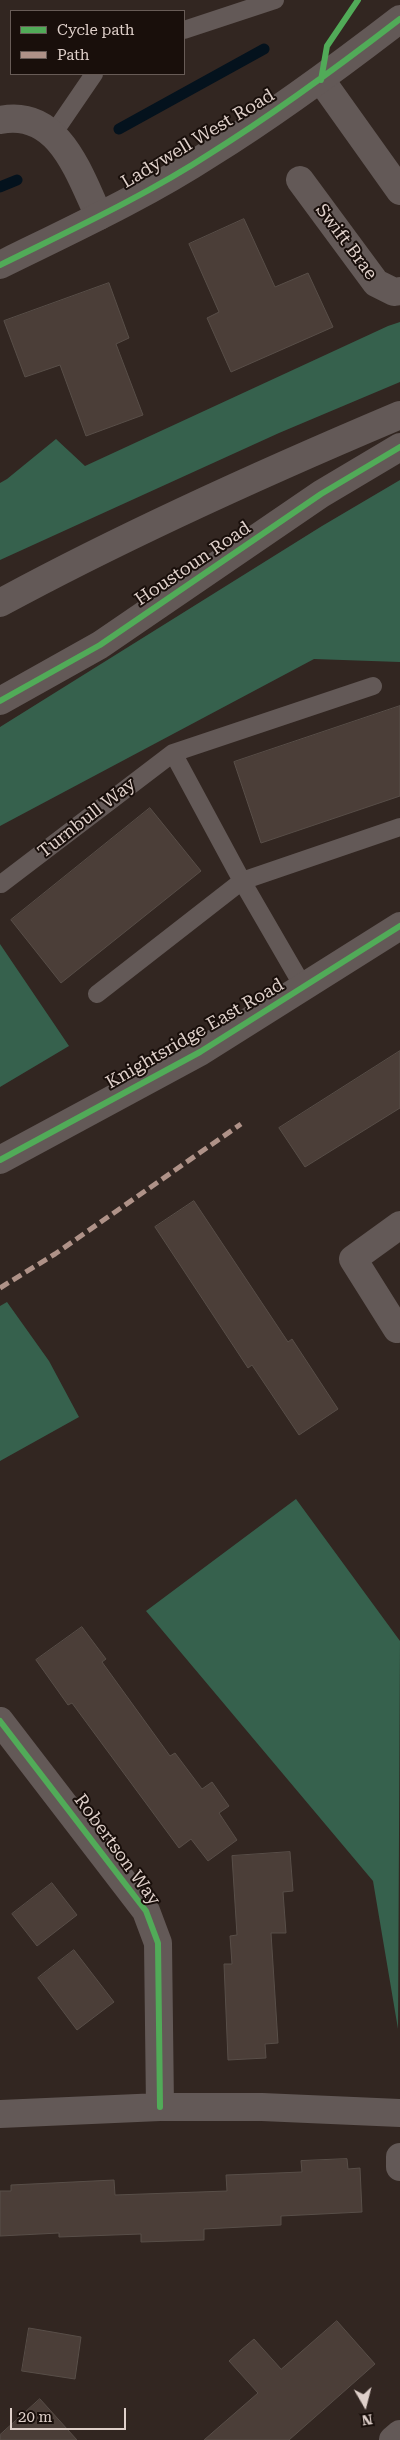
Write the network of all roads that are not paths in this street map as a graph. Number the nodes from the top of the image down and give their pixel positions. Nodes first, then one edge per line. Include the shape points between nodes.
1 (275, 0) edge
2 (400, 19) edge
3 (185, 30) edge
4 (93, 75) edge
5 (321, 80) junction
6 (0, 120) edge
7 (53, 134) junction
8 (300, 180) dead end
9 (400, 190) edge
10 (99, 216) junction
11 (0, 265) edge
12 (400, 291) edge
13 (400, 415) edge
14 (400, 447) edge
15 (0, 603) edge
16 (373, 686) dead end
17 (0, 701) edge
18 (173, 753) junction
19 (400, 827) edge
20 (242, 881) junction
21 (1, 884) dead end
22 (400, 926) edge
23 (304, 988) junction
24 (97, 994) dead end
25 (0, 1143) edge
26 (33, 1143) junction
27 (0, 1160) edge
28 (400, 1225) edge
29 (396, 1328) dead end
30 (0, 1721) edge
31 (160, 2107) junction
32 (400, 2113) edge
33 (0, 2114) edge
34 (400, 2157) edge
35 (400, 2167) edge
36 (400, 2434) edge
37 (393, 2440) edge

1 - 3 lane
2 - 5 street, Ladywell West Road
4 - 7 lane
5 - 9 street
5 - 10 street, Ladywell West Road via 210,154
6 - 7 street via 15,117 35,121
7 - 10 street via 68,152
8 - 12 street, Swift Brae via 376,283 394,292
10 - 11 street, Ladywell West Road
13 - 15 street via 309,453 55,573
14 - 17 street, Houstoun Road via 321,494 100,645
16 - 18 lane, Turnbull Way
18 - 20 lane
18 - 21 lane, Turnbull Way
19 - 20 lane
20 - 23 lane
20 - 24 lane
22 - 23 street, Knightsridge East Road
23 - 26 street, Knightsridge East Road via 200,1052
25 - 26 street
26 - 27 street, Knightsridge East Road
28 - 29 street via 353,1259
30 - 31 street, Robertson Way via 146,1911 158,1943
31 - 32 street via 262,2106
31 - 33 street
34 - 35 street
36 - 37 street

